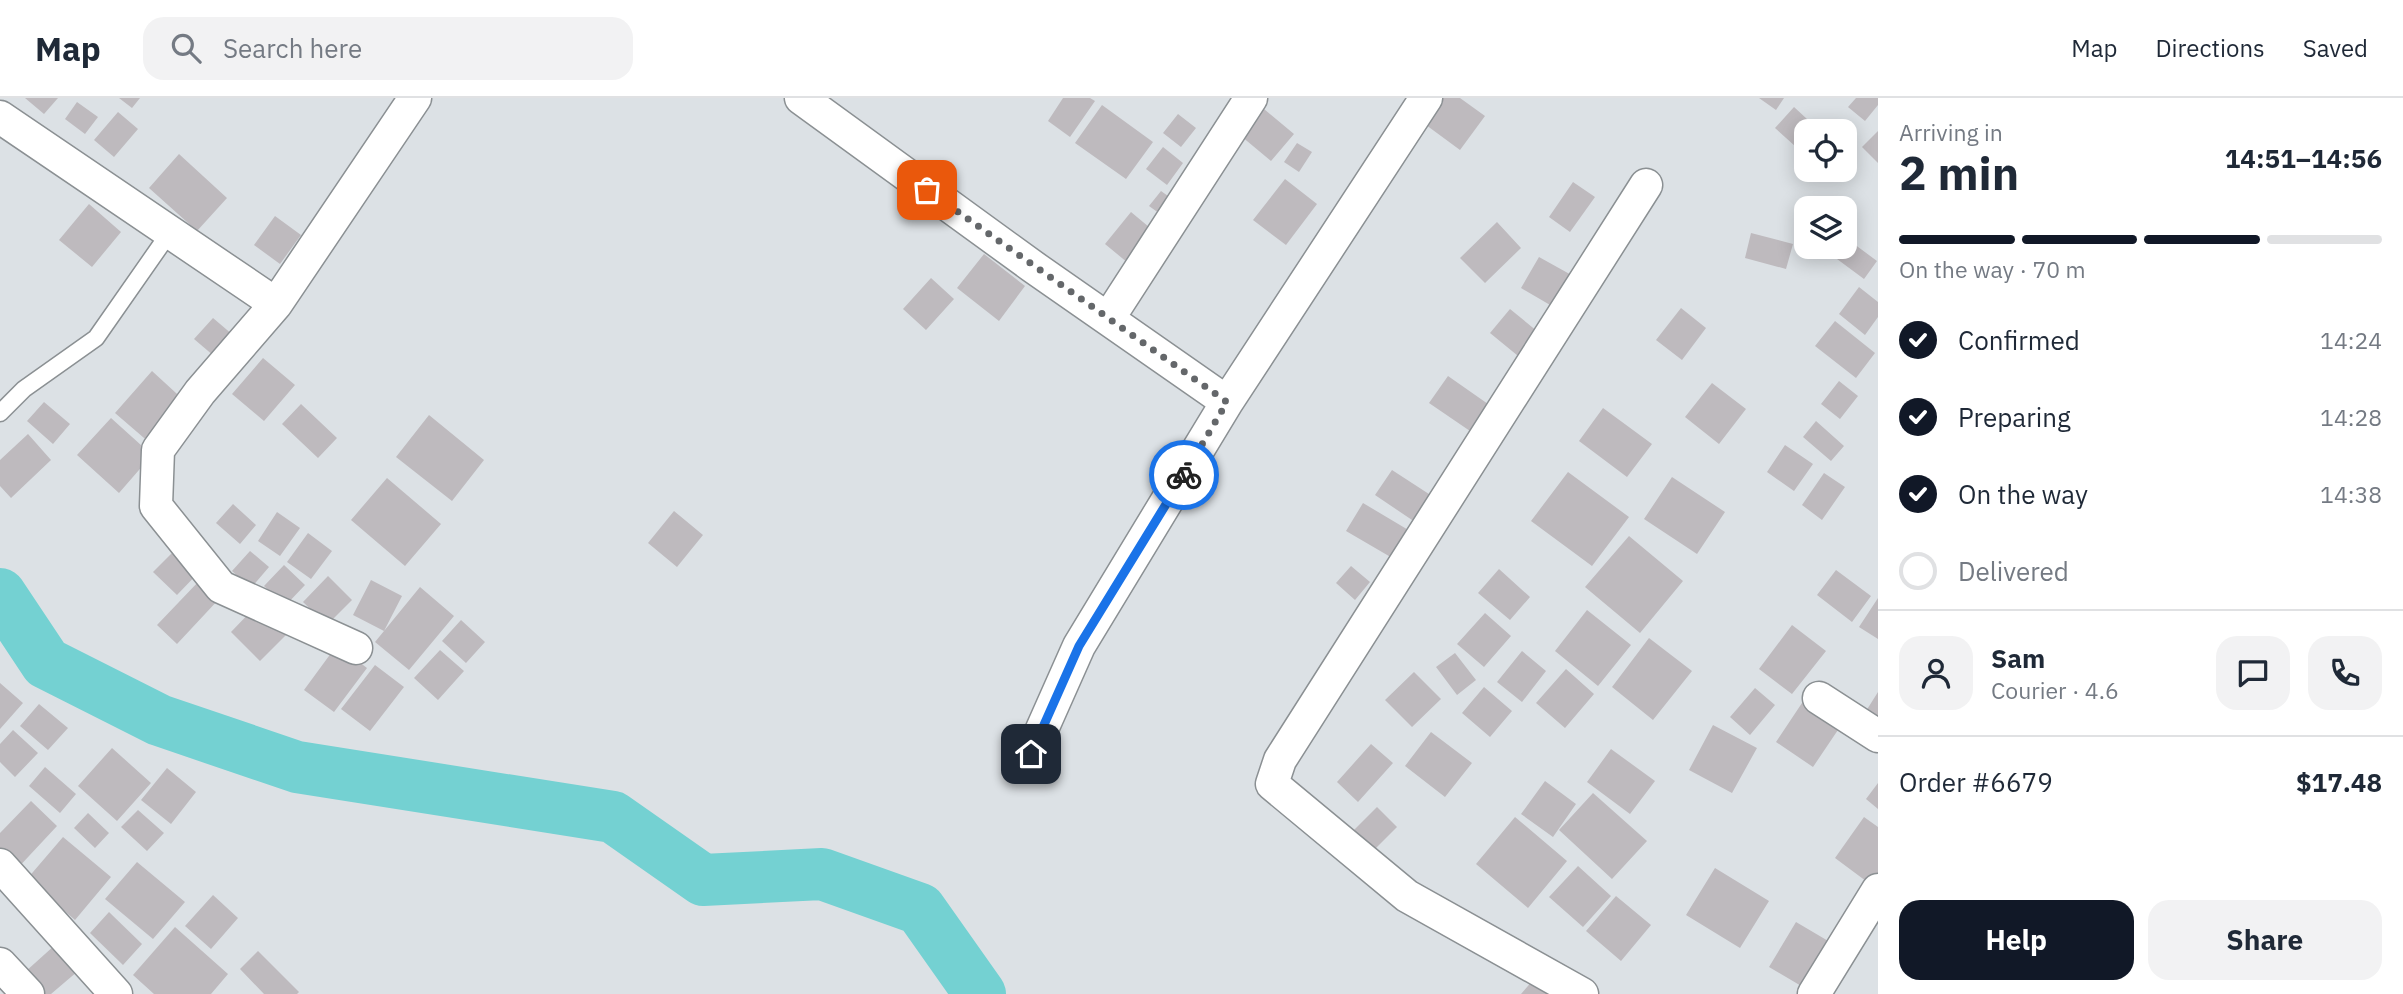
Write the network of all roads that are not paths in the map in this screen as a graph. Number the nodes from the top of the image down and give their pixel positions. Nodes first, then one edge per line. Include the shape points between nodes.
1 (415, 98) edge
2 (801, 98) edge
3 (1251, 98) edge
4 (1426, 98) edge
5 (0, 117) edge
6 (1646, 185) dead end
7 (170, 232) junction
8 (276, 304) junction
9 (1108, 319) junction
10 (1227, 402) junction
11 (0, 412) edge
12 (356, 648) dead end
13 (1819, 698) dead end
14 (1878, 736) edge
15 (1031, 754) dead end
16 (0, 865) edge
17 (1878, 890) edge
18 (0, 964) edge
19 (28, 994) edge
20 (116, 994) edge
21 (1582, 994) edge
22 (1814, 994) edge

1 - 8 street
2 - 9 street
3 - 9 street
4 - 10 street
5 - 7 street
6 - 21 street via 1280,760 1272,784 1407,896
7 - 8 street
7 - 11 lane via 96,338 23,389
8 - 12 street via 200,391 158,450 156,506 221,587
9 - 10 street
10 - 15 street via 1079,646
13 - 14 street
16 - 20 street
17 - 22 street
18 - 19 street

